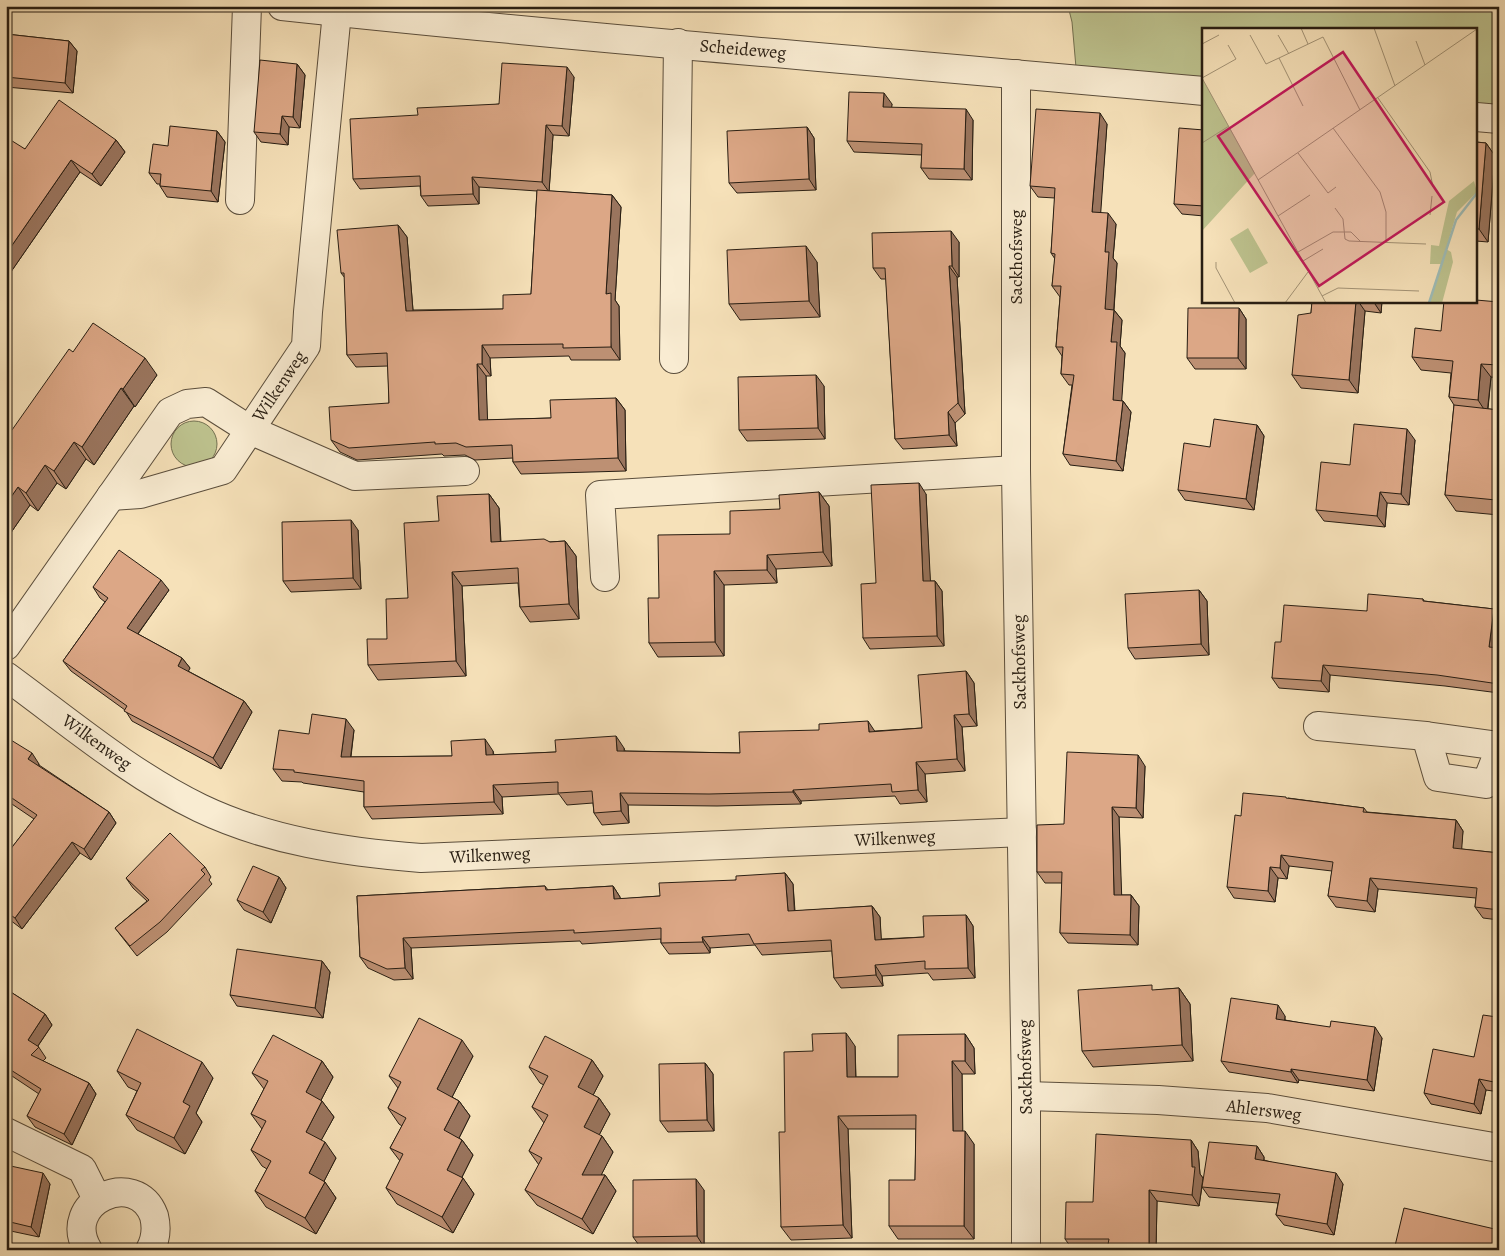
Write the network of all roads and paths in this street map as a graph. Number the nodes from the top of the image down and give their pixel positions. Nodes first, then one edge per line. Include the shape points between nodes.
1 (247, 6) edge
2 (282, 6) edge
3 (337, 12) junction
4 (678, 43) junction
5 (1016, 74) junction
6 (1202, 91) edge
7 (1478, 117) edge
8 (1499, 119) edge
9 (240, 200) dead end
10 (674, 359) dead end
11 (250, 430) junction
12 (465, 470) dead end
13 (1016, 470) junction
14 (111, 496) junction
15 (605, 577) dead end
16 (6, 646) edge
17 (6, 676) edge
18 (1318, 726) dead end
19 (1426, 736) junction
20 (1499, 746) edge
21 (1499, 751) edge
22 (1022, 832) junction
23 (1026, 1096) junction
24 (6, 1132) edge
25 (1499, 1148) edge
26 (97, 1199) junction
27 (152, 1249) edge
28 (88, 1250) edge
29 (1026, 1250) edge

1 - 9 street
2 - 3 street, Scheideweg
3 - 4 street, Scheideweg via 539,33
3 - 11 street, Wilkenweg via 306,346
4 - 5 street, Scheideweg
4 - 10 street
5 - 6 street, Scheideweg
5 - 13 street, Sackhofsweg
7 - 8 street
11 - 12 street via 355,476
11 - 14 street, Wilkenweg via 224,470 140,494
11 - 14 street, Wilkenweg via 206,402 187,404 170,412
13 - 15 street via 600,495
13 - 22 street, Sackhofsweg
14 - 16 street, Wilkenweg
17 - 22 street, Wilkenweg via 132,769 201,808 254,829 304,843 364,854 421,858
18 - 19 street
19 - 20 street
19 - 21 street via 1438,777 1486,784
22 - 23 street, Sackhofsweg
23 - 25 street, Ahlersweg via 1158,1100 1266,1108
23 - 29 street, Sackhofsweg
24 - 26 street via 82,1169
26 - 27 street via 121,1192 144,1201 156,1224
26 - 28 street via 83,1219 82,1232

